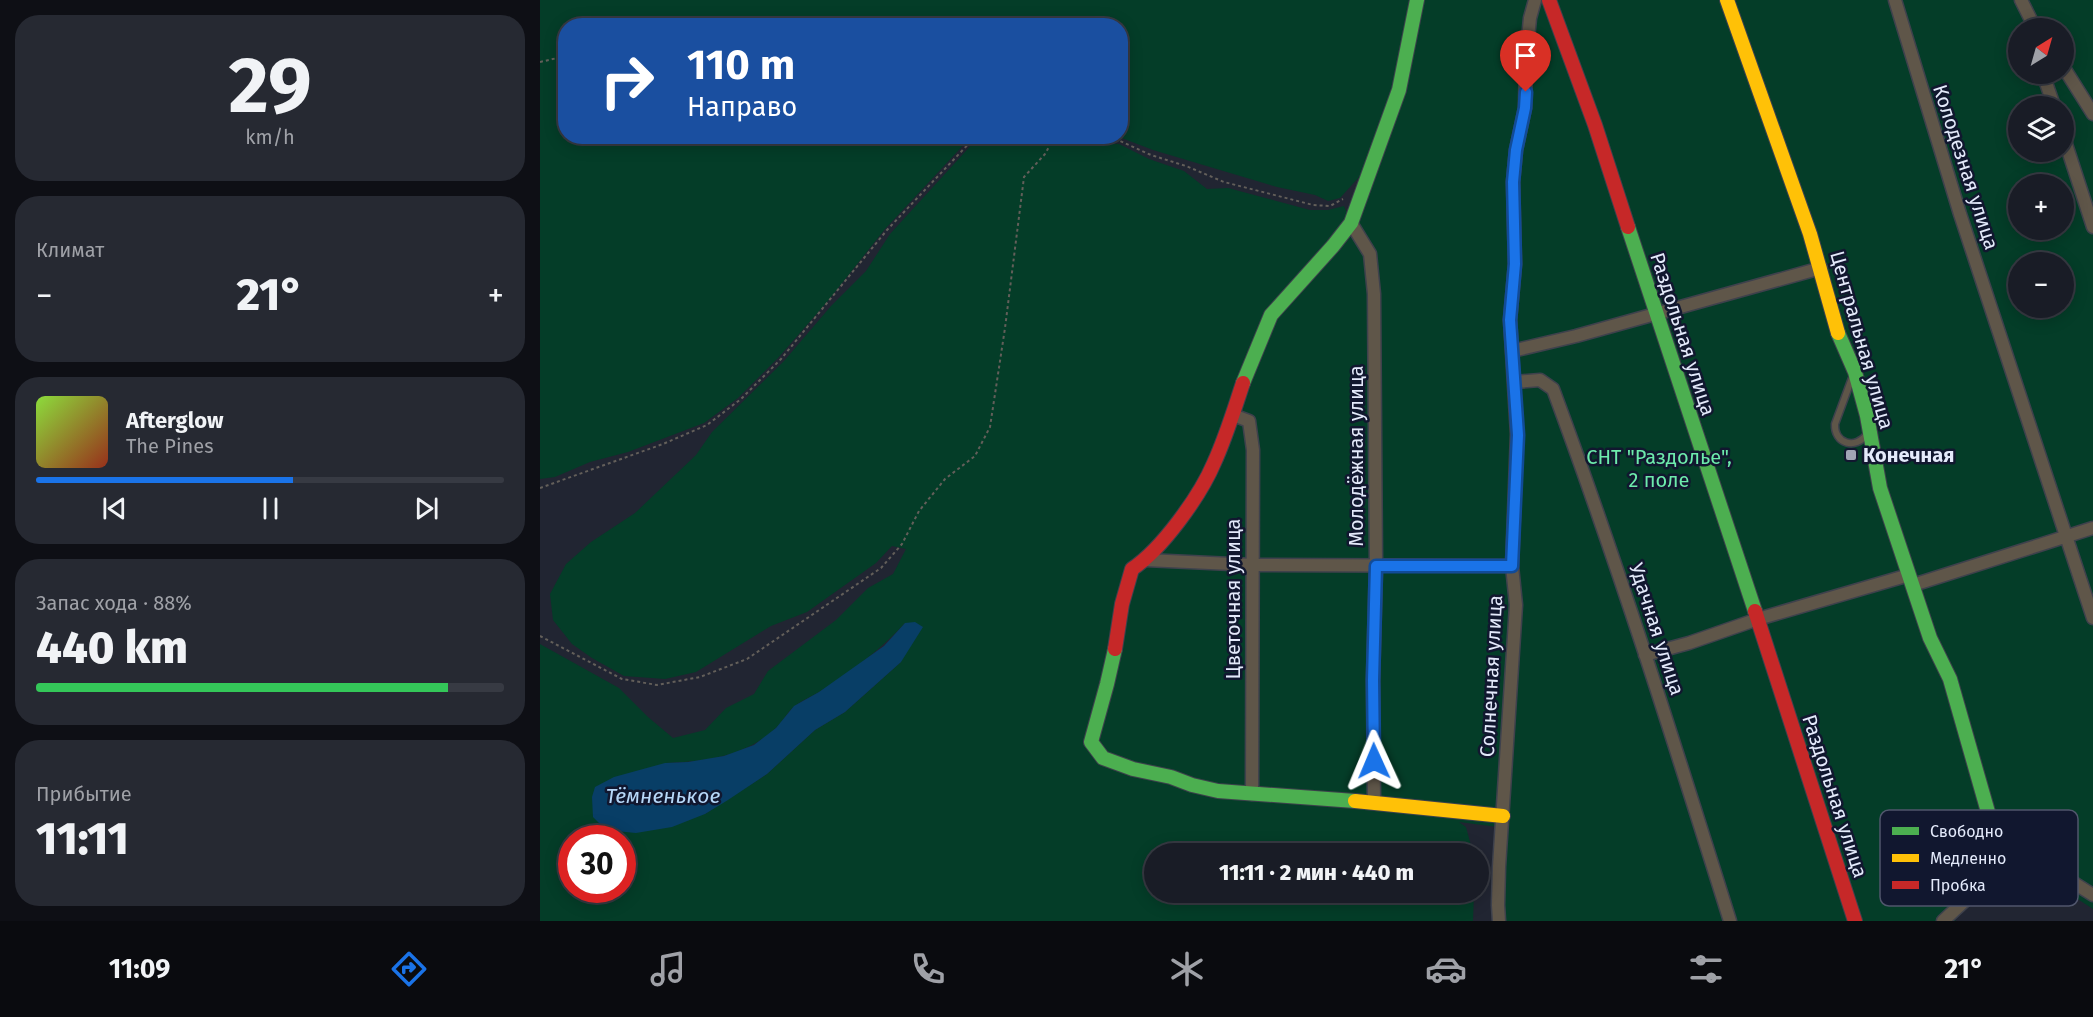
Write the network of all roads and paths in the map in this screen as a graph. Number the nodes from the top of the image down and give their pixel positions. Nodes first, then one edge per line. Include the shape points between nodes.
1 (1417, 0) edge
2 (1535, 0) edge
3 (1548, 0) edge
4 (1727, 0) edge
5 (1895, 0) edge
6 (2021, 0) edge
7 (2030, 18) edge
8 (558, 58) edge
9 (540, 62) edge
10 (2074, 84) edge
11 (2093, 114) edge
12 (968, 144) edge
13 (1051, 144) edge
14 (1127, 144) edge
15 (2072, 162) edge
16 (1350, 192) dead end
17 (1351, 223) junction
18 (2093, 227) edge
19 (1821, 268) junction
20 (1655, 313) junction
21 (1512, 351) junction
22 (1855, 372) junction
23 (1515, 382) junction
24 (1233, 415) junction
25 (1868, 423) junction
26 (540, 488) edge
27 (2093, 528) edge
28 (2066, 537) junction
29 (1146, 560) junction
30 (1253, 565) junction
31 (1376, 566) junction
32 (1512, 566) junction
33 (1911, 580) junction
34 (2093, 618) edge
35 (1758, 619) junction
36 (540, 636) edge
37 (1645, 655) junction
38 (1252, 794) junction
39 (1374, 802) junction
40 (1987, 810) edge
41 (1503, 816) junction
42 (2078, 886) edge
43 (2093, 895) edge
44 (1959, 906) edge
45 (1500, 921) edge
46 (1730, 921) edge
47 (1855, 921) edge
48 (1943, 921) edge

1 - 17 street via 1399,90
2 - 21 street, Солнечная улица via 1528,39 1525,108 1513,182
3 - 20 street, Раздольная улица via 1595,125
4 - 19 street, Центральная улица
5 - 28 street, Колодезная улица
6 - 7 street
8 - 9 path
10 - 11 street
12 - 26 path via 887,230 781,360 741,399 707,425
13 - 36 path via 1024,177 990,428 975,456 945,479 919,511 902,544 881,568 747,659 700,677 657,686 622,679
14 - 16 path via 1224,182 1313,206 1329,206 1342,201
15 - 18 street
17 - 24 street via 1271,315
17 - 31 street, Молодёжная улица via 1370,254 1374,294
19 - 20 street
19 - 22 street, Центральная улица via 1836,329
20 - 21 street
20 - 35 street, Раздольная улица
21 - 23 street, Солнечная улица
22 - 25 street, Центральная улица
22 - 25 lane via 1835,429 1839,439 1854,444 1863,439
23 - 32 street, Солнечная улица via 1518,435
23 - 37 street, Удачная улица via 1540,380 1553,389
24 - 29 street via 1214,464 1194,499
24 - 30 street, Цветочная улица via 1249,422 1253,450
25 - 33 street, Центральная улица via 1880,488
27 - 28 street
28 - 33 street
28 - 34 street, Колодезная улица
29 - 30 street
29 - 38 street via 1132,569 1120,606 1112,664 1091,742 1103,758 1132,769 1218,791
30 - 31 street
30 - 38 street, Цветочная улица
31 - 32 street
31 - 39 street, Молодёжная улица
32 - 41 street, Солнечная улица via 1516,605
33 - 35 street
33 - 40 street, Центральная улица via 1930,638 1950,679
35 - 37 street
35 - 47 street, Раздольная улица
37 - 46 street, Удачная улица
38 - 39 street
39 - 41 street
41 - 45 street, Солнечная улица
42 - 43 street
44 - 48 street

